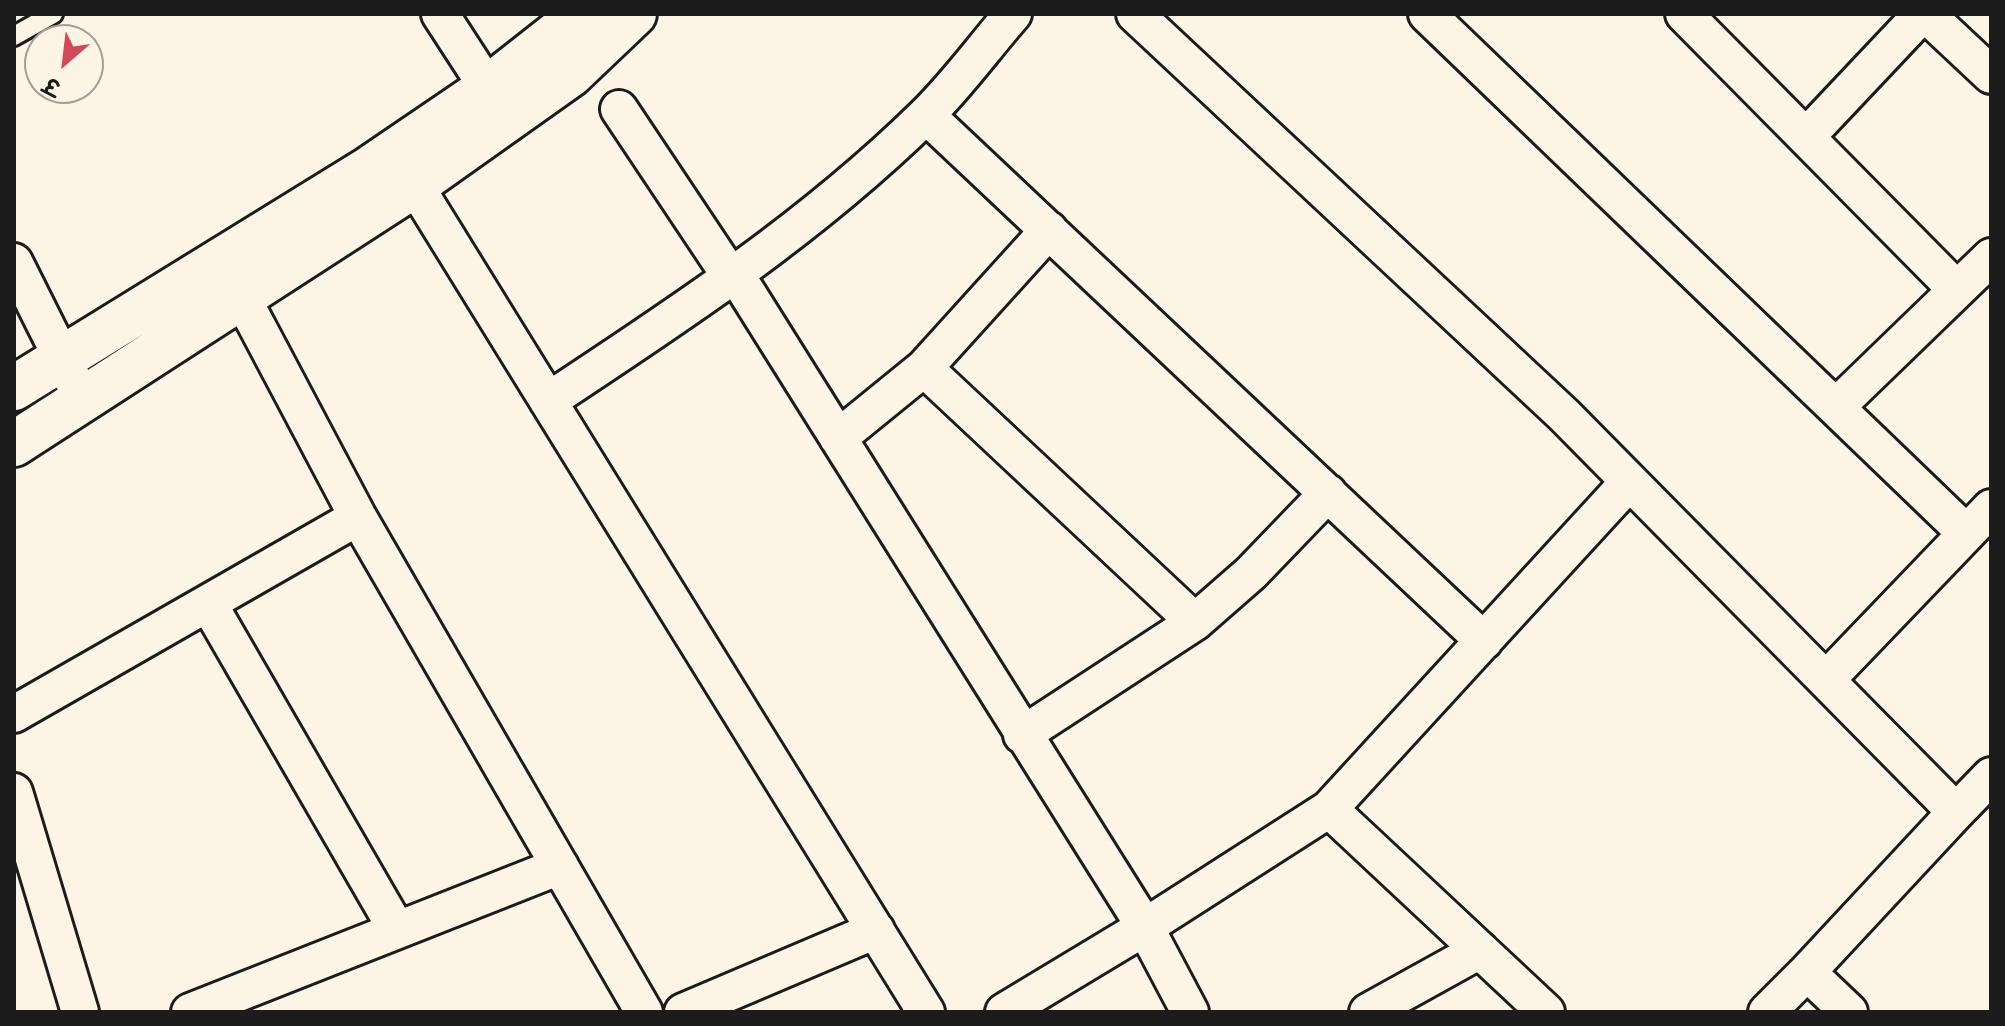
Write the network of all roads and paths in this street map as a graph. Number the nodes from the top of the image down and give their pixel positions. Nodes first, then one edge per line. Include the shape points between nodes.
1 (53, 14) edge
2 (440, 14) edge
3 (582, 14) edge
4 (634, 14) edge
5 (1013, 14) edge
6 (1135, 14) edge
7 (1427, 14) edge
8 (1684, 14) edge
9 (1924, 14) edge
10 (14, 36) edge
11 (1991, 75) edge
12 (488, 88) junction
13 (619, 109) dead end
14 (926, 115) junction
15 (1806, 137) junction
16 (405, 168) junction
17 (1049, 230) junction
18 (1991, 257) edge
19 (14, 262) edge
20 (736, 275) junction
21 (1957, 290) junction
22 (241, 296) junction
23 (66, 359) junction
24 (924, 368) junction
25 (14, 388) edge
26 (82, 401) junction
27 (548, 401) junction
28 (1836, 407) junction
29 (838, 438) junction
30 (14, 444) edge
31 (1629, 482) junction
32 (1328, 493) junction
33 (358, 517) junction
34 (1979, 520) edge
35 (208, 603) junction
36 (1195, 622) junction
37 (1484, 641) junction
38 (1826, 680) junction
39 (14, 714) edge
40 (1022, 735) junction
41 (1991, 776) edge
42 (14, 792) edge
43 (1329, 809) junction
44 (1956, 812) junction
45 (560, 866) junction
46 (1145, 927) junction
47 (397, 930) junction
48 (876, 930) junction
49 (1480, 950) junction
50 (1807, 972) junction
51 (80, 1012) edge
52 (190, 1012) edge
53 (644, 1012) edge
54 (683, 1012) edge
55 (926, 1012) edge
56 (1004, 1012) edge
57 (1190, 1012) edge
58 (1368, 1012) edge
59 (1546, 1012) edge
60 (1767, 1012) edge
61 (1849, 1012) edge

1 - 10 lane
2 - 12 street
3 - 12 street
4 - 16 street via 571,74
5 - 14 street
6 - 31 street
7 - 28 street
8 - 15 street
9 - 11 street
9 - 15 street
12 - 16 street
13 - 20 street via 727,271
14 - 17 street
14 - 20 street
15 - 21 street
16 - 22 street
16 - 23 street
16 - 27 street
17 - 24 street
17 - 32 street
18 - 21 street
19 - 23 street
20 - 27 street
20 - 29 street
21 - 28 street
22 - 26 street
22 - 33 street
23 - 25 street
23 - 26 street
24 - 29 street
24 - 36 street
26 - 30 street
27 - 48 street
28 - 34 street
29 - 40 street
31 - 37 street
31 - 38 street
32 - 36 street
32 - 37 street
33 - 35 street
33 - 45 street
34 - 38 street
35 - 39 street
35 - 47 street
36 - 40 street
37 - 43 street
38 - 44 street
40 - 46 street
41 - 44 street
42 - 51 street
43 - 46 street
43 - 49 street
44 - 50 street
45 - 47 street
45 - 53 street
46 - 56 street
46 - 57 street
47 - 52 street
48 - 54 street
48 - 55 street
49 - 58 street
49 - 59 street
50 - 60 street
50 - 61 street

